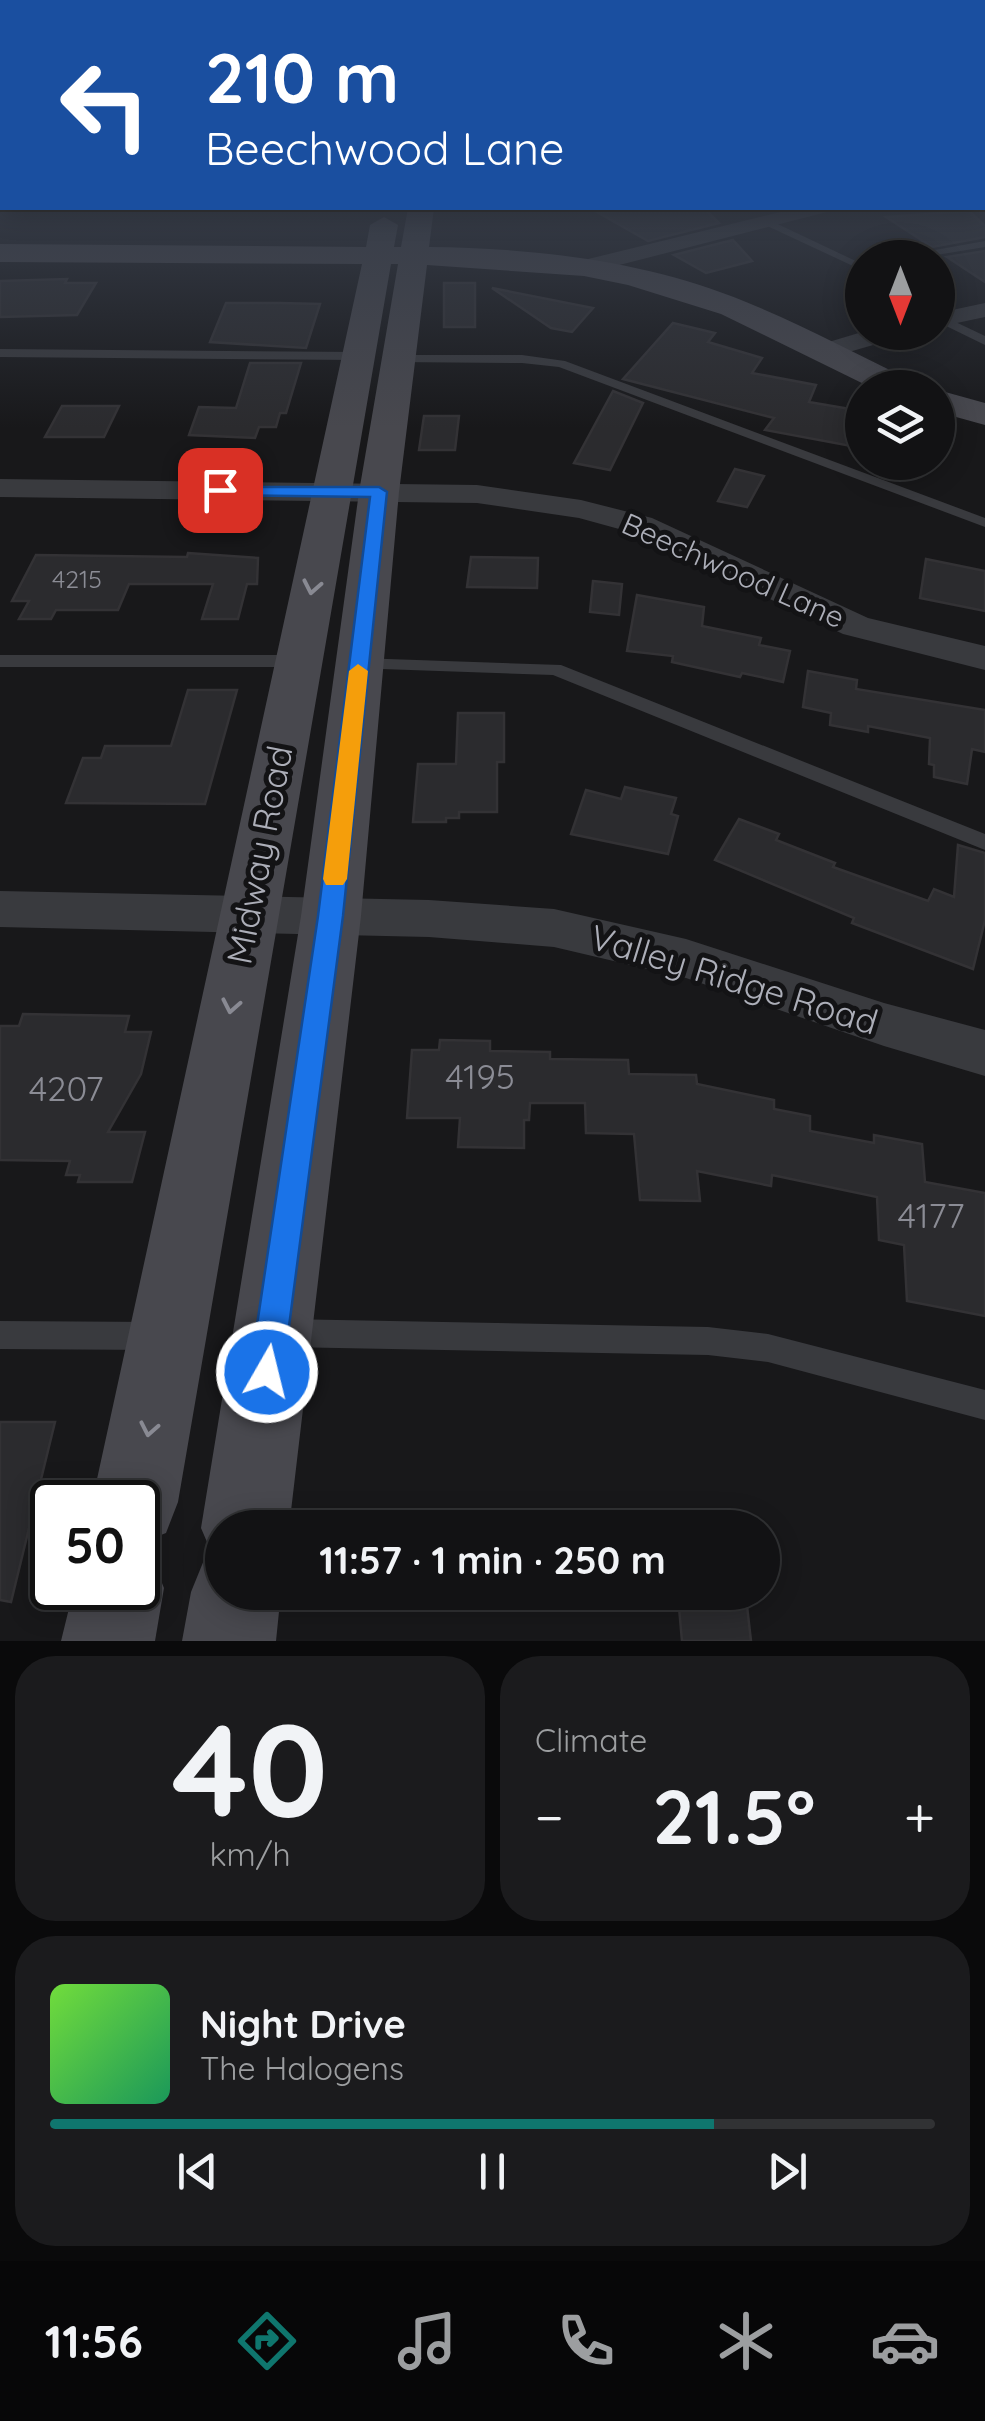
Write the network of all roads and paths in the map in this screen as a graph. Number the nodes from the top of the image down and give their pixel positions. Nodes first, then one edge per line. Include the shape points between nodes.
1 (374, 276) edge
2 (412, 276) edge
3 (627, 276) edge
4 (985, 310) edge
5 (955, 313) edge
6 (955, 321) edge
7 (985, 341) edge
8 (845, 345) edge
9 (821, 352) junction
10 (0, 353) edge
11 (358, 356) junction
12 (399, 359) junction
13 (860, 370) edge
14 (955, 406) edge
15 (985, 414) edge
16 (0, 488) edge
17 (331, 491) junction
18 (379, 492) junction
19 (985, 523) edge
20 (985, 658) edge
21 (0, 661) edge
22 (298, 661) junction
23 (359, 664) junction
24 (985, 842) edge
25 (0, 909) edge
26 (249, 911) junction
27 (331, 916) junction
28 (985, 1053) edge
29 (272, 1333) junction
30 (0, 1335) edge
31 (167, 1337) junction
32 (985, 1404) edge
33 (139, 1480) edge
34 (247, 1510) edge
35 (114, 1610) edge
36 (234, 1610) edge
37 (108, 1641) edge
38 (230, 1641) edge

1 - 11 main road, Midway Road
2 - 12 main road, Midway Road
3 - 9 main road via 732,307
4 - 5 street
6 - 7 lane
8 - 9 street
9 - 13 main road
10 - 11 lane
11 - 17 main road, Midway Road
12 - 18 main road, Midway Road
12 - 19 lane via 560,364
14 - 15 main road
16 - 17 street, Beechwood Lane
17 - 18 street, Beechwood Lane
17 -> 22 main road, Midway Road
18 - 20 street, Beechwood Lane via 477,494 642,525 856,626
18 - 23 main road, Midway Road
21 - 22 lane
22 - 26 main road, Midway Road
23 - 24 lane via 556,669
23 - 27 main road, Midway Road
25 - 26 street, Valley Ridge Road
26 - 27 street, Valley Ridge Road
26 -> 31 main road, Midway Road
27 - 28 street, Valley Ridge Road via 498,920 586,934
27 - 29 main road, Midway Road
29 - 32 lane via 708,1341 768,1348
29 - 34 main road, Midway Road
30 - 31 lane
31 -> 33 main road, Midway Road
35 - 37 main road
36 - 38 main road

